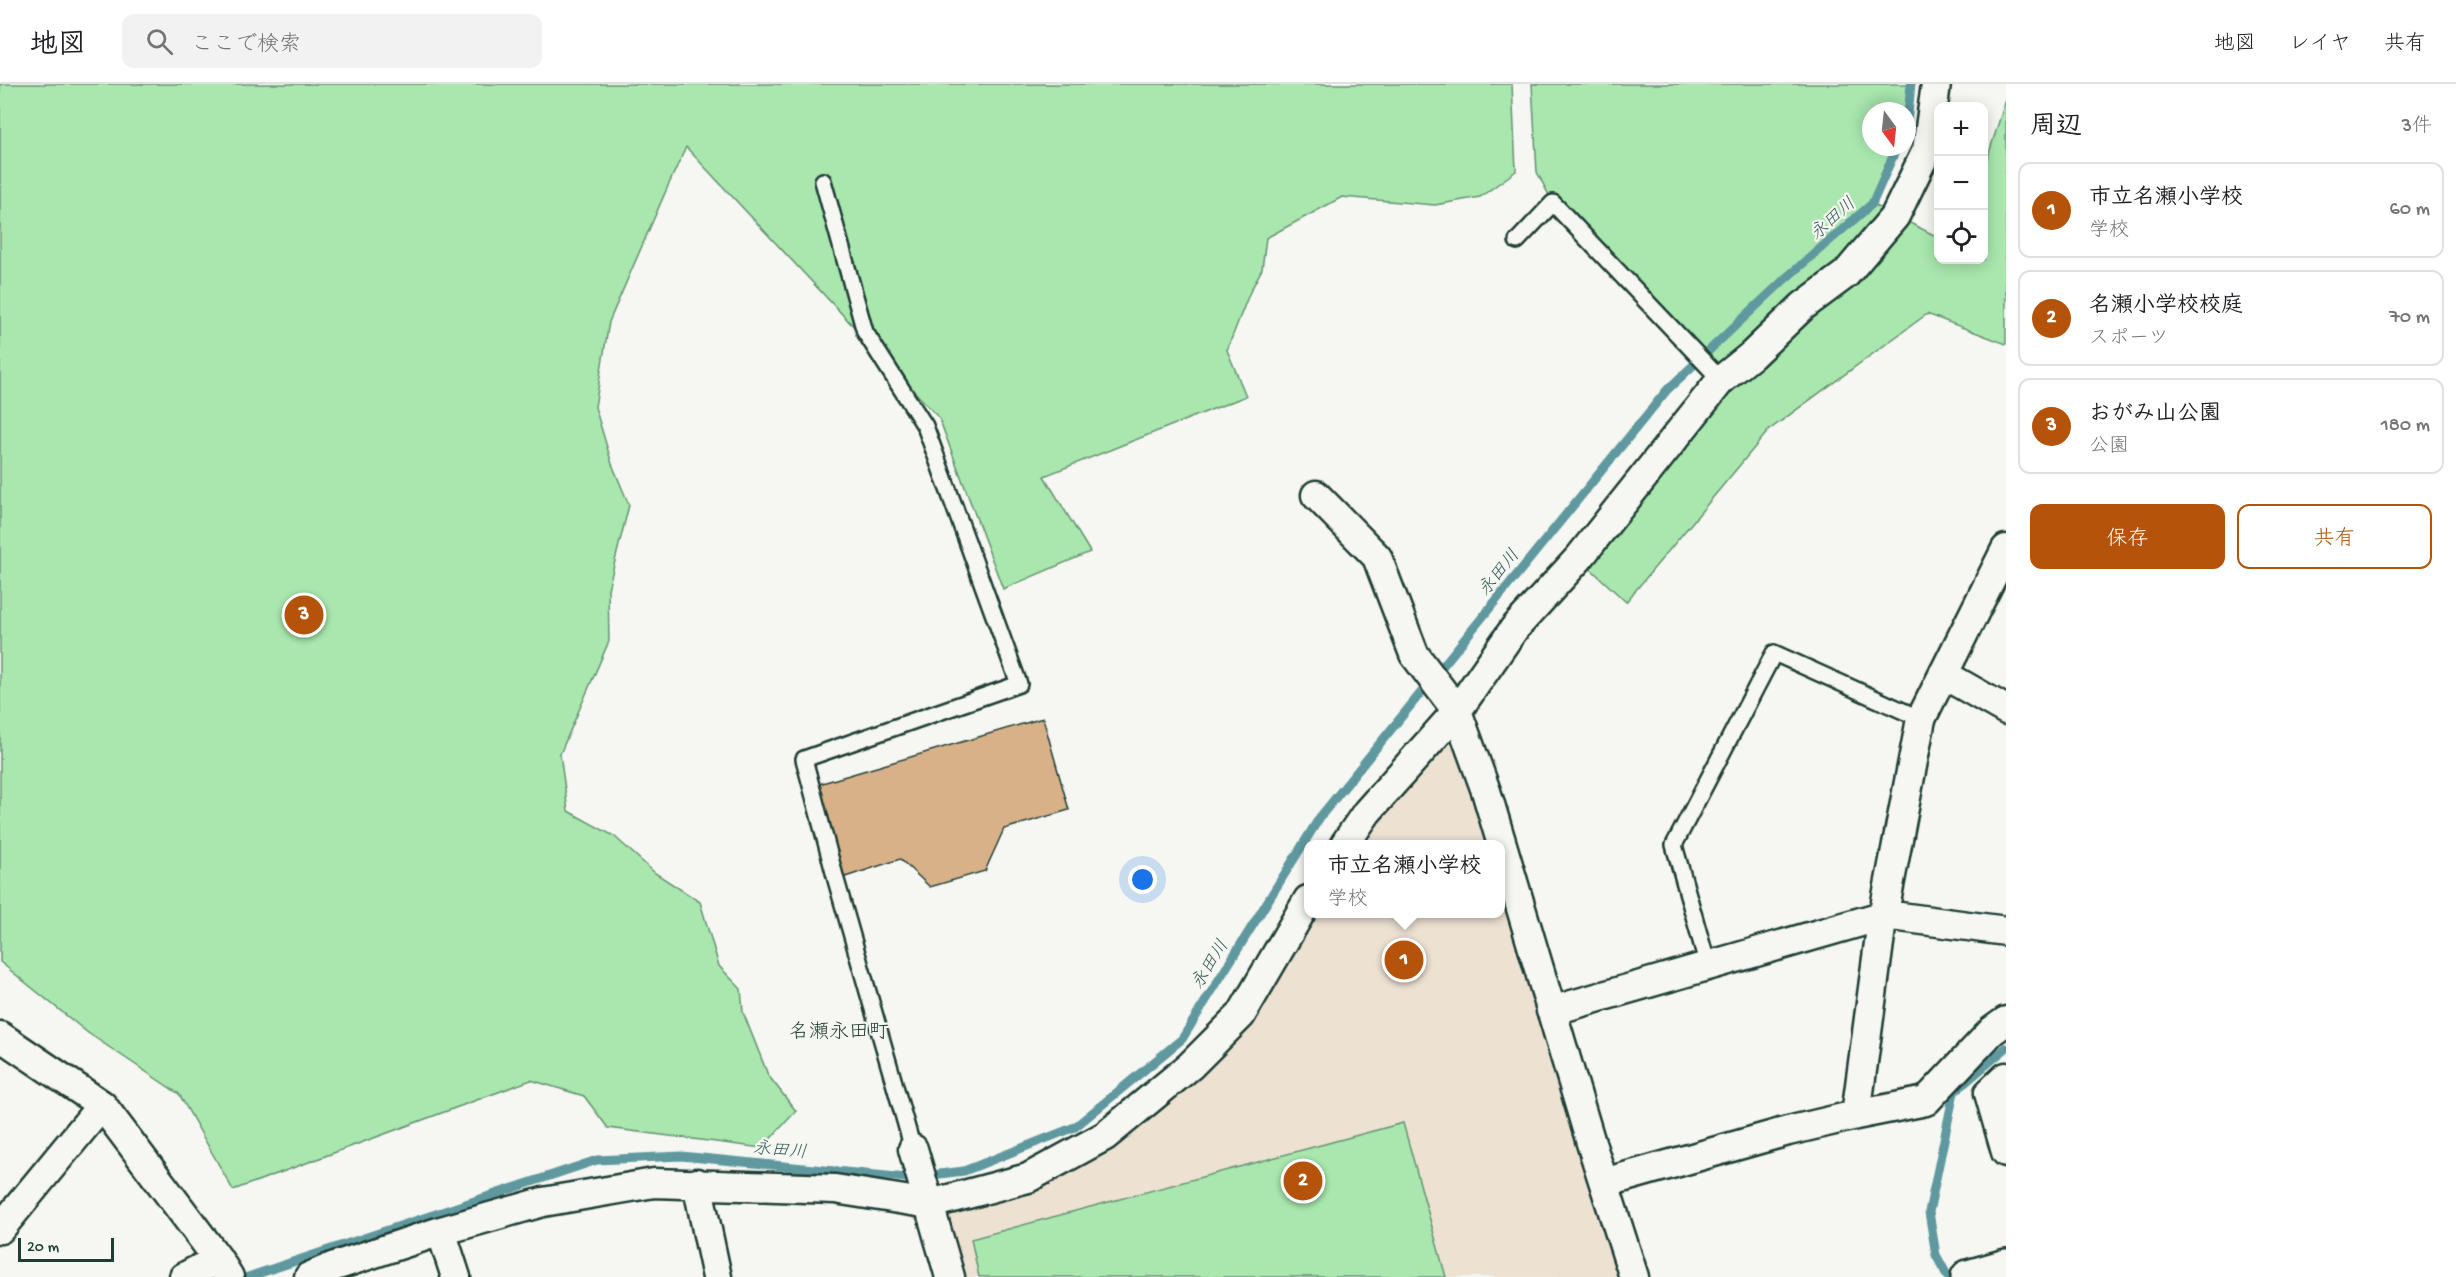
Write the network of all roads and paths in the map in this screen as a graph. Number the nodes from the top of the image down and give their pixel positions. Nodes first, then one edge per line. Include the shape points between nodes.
1 (1936, 84) edge
2 (823, 180) dead end
3 (1517, 241) dead end
4 (1721, 380) junction
5 (1316, 495) dead end
6 (2006, 549) edge
7 (1943, 674) junction
8 (1457, 711) junction
9 (2006, 711) edge
10 (1921, 719) junction
11 (1348, 840) edge
12 (1500, 840) edge
13 (1505, 855) edge
14 (1304, 907) edge
15 (1885, 915) junction
16 (2006, 932) edge
17 (1708, 966) junction
18 (1551, 1011) junction
19 (2006, 1021) edge
20 (0, 1036) edge
21 (1960, 1067) junction
22 (1997, 1085) edge
23 (102, 1105) junction
24 (1856, 1115) junction
25 (913, 1149) joint
26 (2006, 1152) edge
27 (697, 1182) junction
28 (1604, 1183) junction
29 (930, 1204) junction
30 (0, 1230) edge
31 (441, 1231) junction
32 (2006, 1266) edge
33 (223, 1268) edge
34 (184, 1277) edge
35 (309, 1277) edge
36 (456, 1277) edge
37 (717, 1277) edge
38 (950, 1277) edge
39 (1634, 1277) edge
40 (1968, 1277) edge

1 - 4 street via 1927,150 1895,216 1846,274 1803,306
2 - 25 lane via 865,332 925,426 1019,684 804,759
3 - 4 lane via 1553,203
4 - 8 street via 1579,558 1514,629
5 - 8 street via 1377,557 1414,654
6 - 7 street
7 - 9 street
7 - 10 street
8 - 11 street via 1367,812
8 - 12 street
10 - 15 street
10 - 17 lane via 1774,653 1674,845
13 - 18 street
14 - 29 street via 1241,1015 1190,1066 1106,1136 1028,1178
15 - 16 street
15 - 17 street
15 - 24 street
17 - 18 street
18 - 28 street
19 - 21 street
20 - 23 street
21 - 22 street
21 - 24 street via 1926,1101
22 - 26 street
23 - 30 street
23 - 33 street
24 - 28 street
25 - 29 street
27 - 29 street via 835,1189
27 - 31 street via 654,1183 543,1202
27 - 37 street
28 - 39 street
29 - 38 street
31 - 35 street
31 - 36 street
32 - 40 street
33 - 34 street

